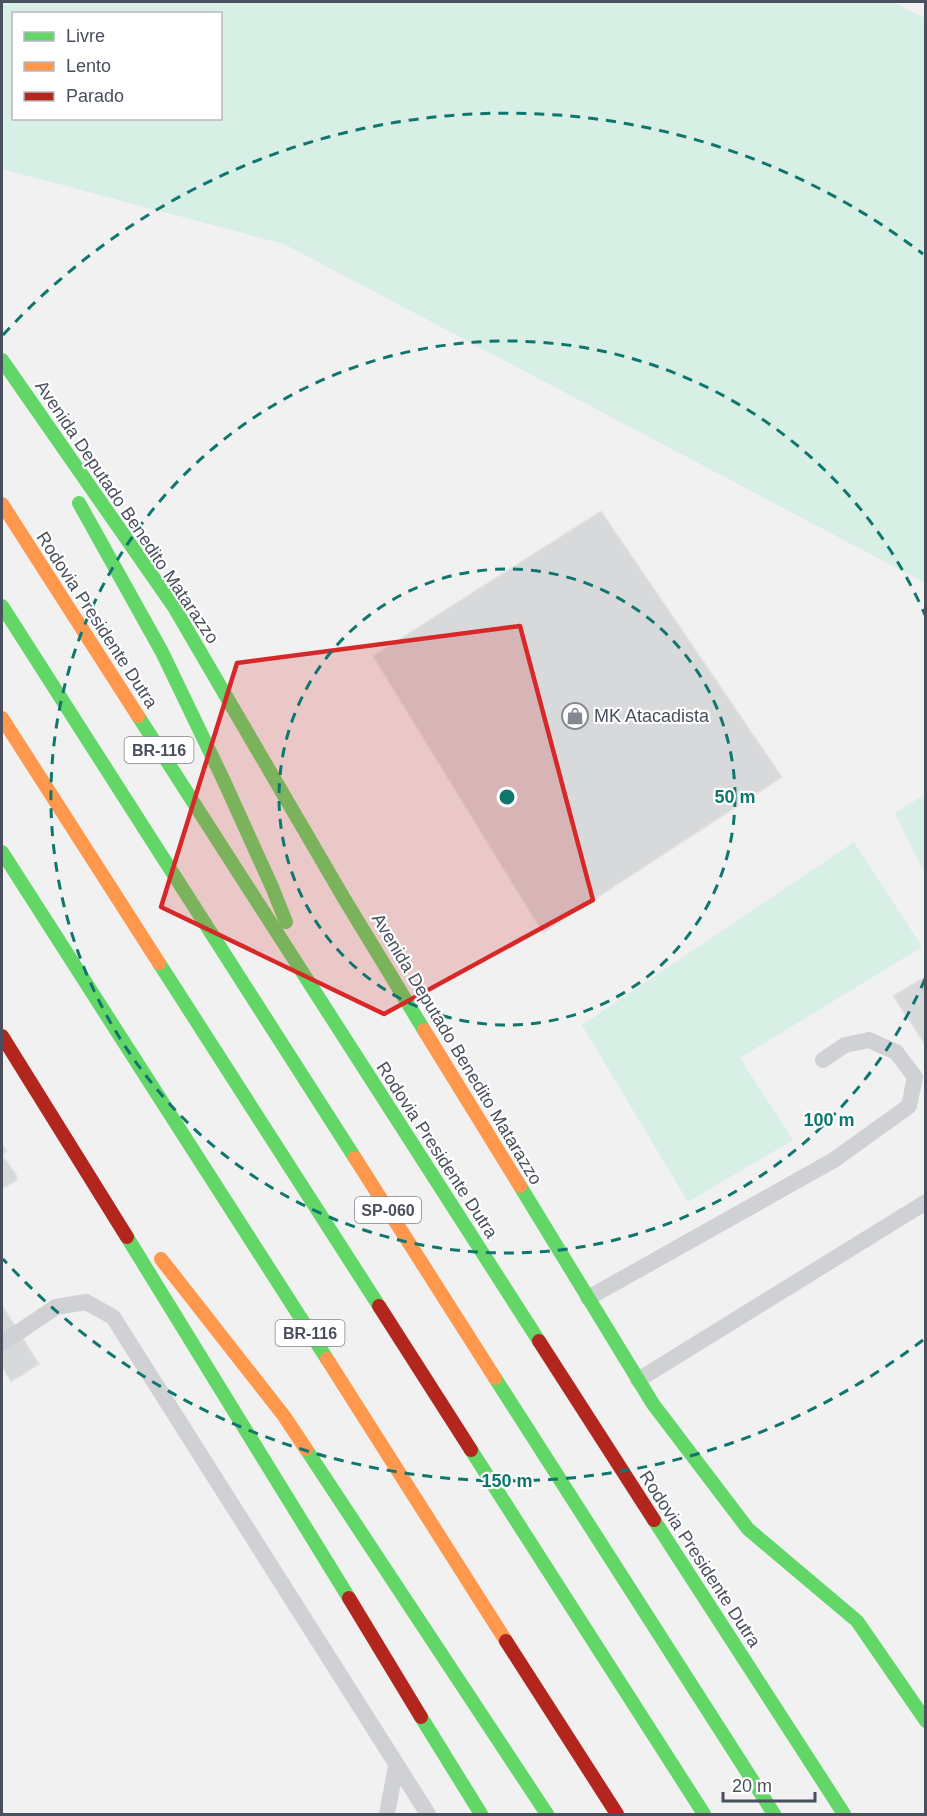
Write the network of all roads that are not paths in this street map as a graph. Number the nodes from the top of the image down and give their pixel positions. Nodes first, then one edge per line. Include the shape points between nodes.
1 (2, 362) edge
2 (54, 457) dead end
3 (71, 489) dead end
4 (2, 504) edge
5 (2, 606) edge
6 (2, 718) edge
7 (2, 852) edge
8 (316, 996) junction
9 (2, 1036) edge
10 (823, 1060) dead end
11 (63, 1132) junction
12 (926, 1202) edge
13 (141, 1233) dead end
14 (156, 1251) dead end
15 (588, 1298) junction
16 (2, 1343) edge
17 (638, 1380) junction
18 (926, 1721) edge
19 (396, 1766) junction
20 (387, 1815) edge
21 (428, 1815) edge
22 (481, 1815) edge
23 (548, 1815) edge
24 (617, 1815) edge
25 (704, 1815) edge
26 (774, 1815) edge
27 (844, 1815) edge

1 - 2 main road
1 - 15 main road, Avenida Deputado Benedito Matarazzo via 174,607 345,900
3 - 8 main road via 162,652 272,887
4 - 8 main road, Rodovia Presidente Dutra / BR-116
5 - 26 main road, SP-060
6 - 25 main road, SP-060
7 - 24 main road, BR-116
8 - 27 main road, Rodovia Presidente Dutra / BR-116
9 - 11 main road
10 - 15 lane via 845,1045 869,1040 896,1052 915,1077 909,1106 834,1160
11 - 13 main road
11 - 22 main road
12 - 17 lane
14 - 23 main road via 284,1416
15 - 17 main road, Avenida Deputado Benedito Matarazzo
16 - 19 lane via 57,1307 86,1302 113,1317
17 - 18 main road, Avenida Deputado Benedito Matarazzo via 748,1529 857,1621
19 - 20 lane
19 - 21 lane

